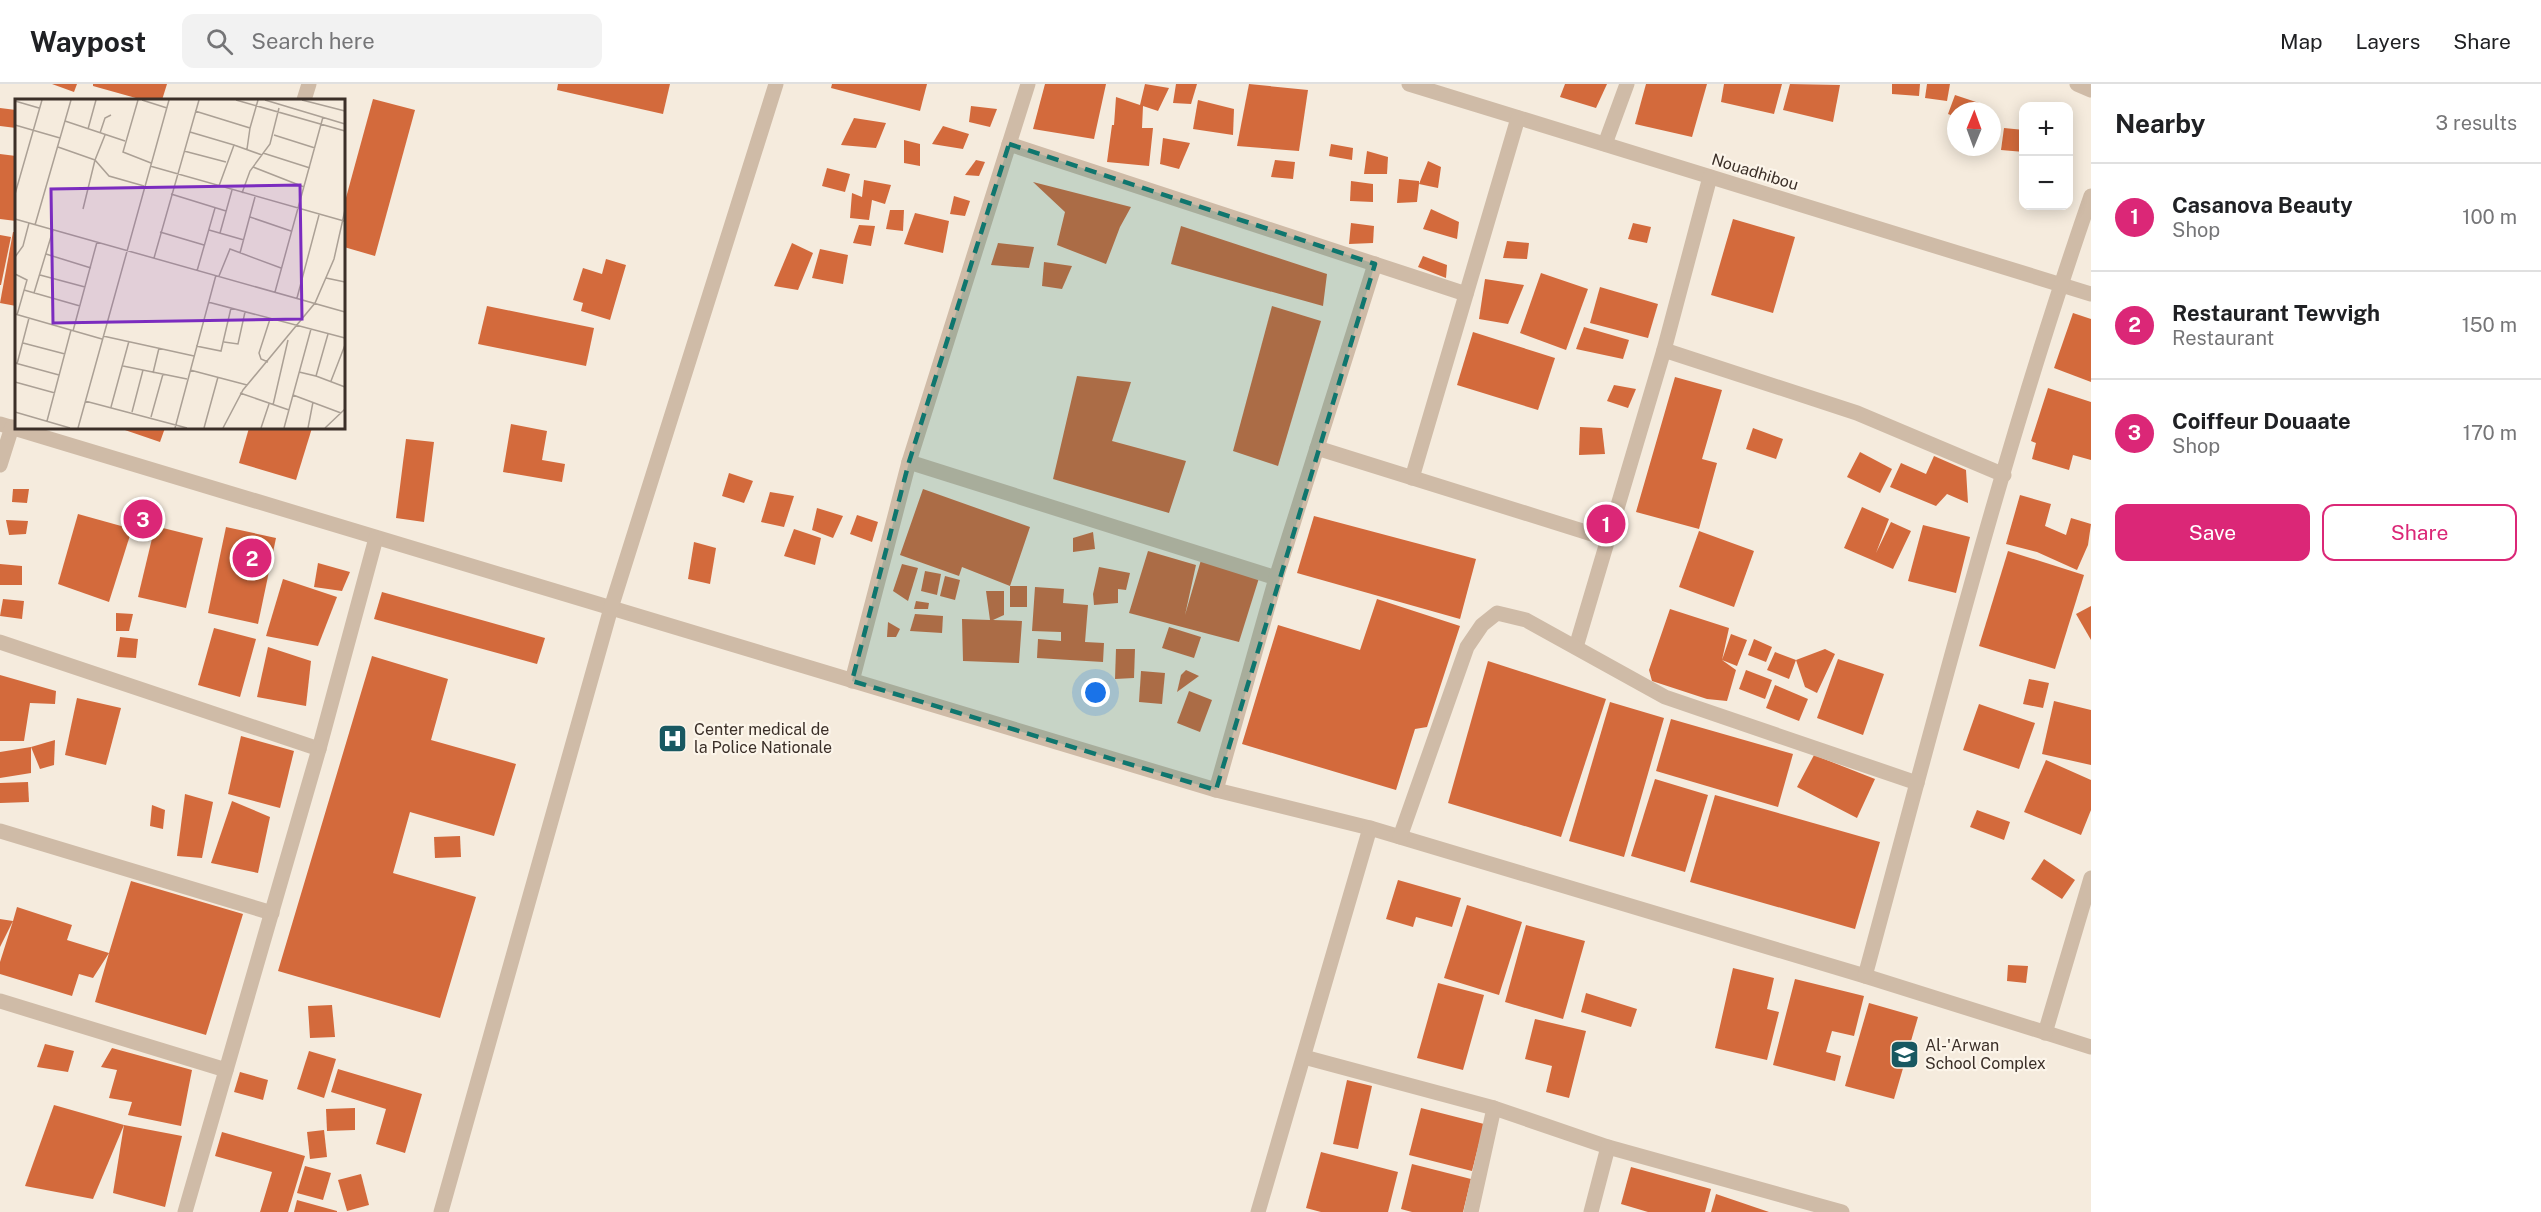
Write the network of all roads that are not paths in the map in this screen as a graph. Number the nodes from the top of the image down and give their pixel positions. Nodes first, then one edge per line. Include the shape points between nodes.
1 (309, 84) edge
2 (776, 84) edge
3 (1028, 84) edge
4 (1410, 84) edge
5 (1627, 84) edge
6 (2077, 84) edge
7 (2091, 90) edge
8 (304, 99) edge
9 (1518, 118) junction
10 (1009, 144) junction
11 (1605, 144) junction
12 (1710, 177) junction
13 (2091, 196) edge
14 (1375, 264) junction
15 (2060, 284) junction
16 (1466, 294) junction
17 (2091, 294) edge
18 (1664, 350) junction
19 (6, 426) edge
20 (16, 429) edge
21 (1317, 448) junction
22 (909, 462) junction
23 (0, 465) edge
24 (2004, 475) junction
25 (1412, 478) junction
26 (376, 537) junction
27 (1608, 539) junction
28 (1276, 578) junction
29 (611, 608) junction
30 (0, 642) edge
31 (1576, 647) junction
32 (852, 681) junction
33 (319, 749) junction
34 (1917, 783) junction
35 (1216, 790) junction
36 (1370, 828) junction
37 (0, 831) edge
38 (1400, 837) junction
39 (2091, 878) edge
40 (272, 913) junction
41 (1865, 976) junction
42 (0, 1001) edge
43 (2045, 1033) junction
44 (2091, 1047) edge
45 (1304, 1057) junction
46 (226, 1070) junction
47 (1494, 1108) junction
48 (1608, 1147) junction
49 (1817, 1209) edge
50 (185, 1212) edge
51 (441, 1212) edge
52 (1258, 1212) edge
53 (1471, 1212) edge
54 (1591, 1212) edge
55 (1842, 1212) edge

1 - 8 street
2 - 29 street
3 - 10 street
4 - 9 street, Nouadhibou
5 - 11 street
6 - 7 street
9 - 11 street, Nouadhibou
9 - 16 street
10 - 14 street
10 - 22 street
11 - 12 street, Nouadhibou
12 - 15 street, Nouadhibou
12 - 18 street
13 - 15 street
14 - 16 street
14 - 21 street
15 - 17 street, Nouadhibou
15 - 24 street
16 - 25 street
18 - 24 street via 1857,413
18 - 27 street
19 - 23 street
20 - 26 street
21 - 25 street
21 - 28 street
22 - 28 street
22 - 32 street
24 - 34 street
25 - 27 street
26 - 29 street
26 - 33 street
27 - 31 street
28 - 35 street
29 - 32 street
29 - 51 street
30 - 33 street
31 - 34 street via 1665,697
31 - 38 street via 1526,620 1497,614 1482,625 1467,647
32 - 35 street
33 - 40 street
34 - 41 street
35 - 36 street
36 - 38 street
36 - 45 street
37 - 40 street
38 - 41 street
39 - 43 street
40 - 46 street
41 - 43 street
42 - 46 street
43 - 44 street
45 - 47 street
45 - 52 street
46 - 50 street
47 - 48 street
47 - 53 street
48 - 49 street
48 - 54 street
49 - 55 street

